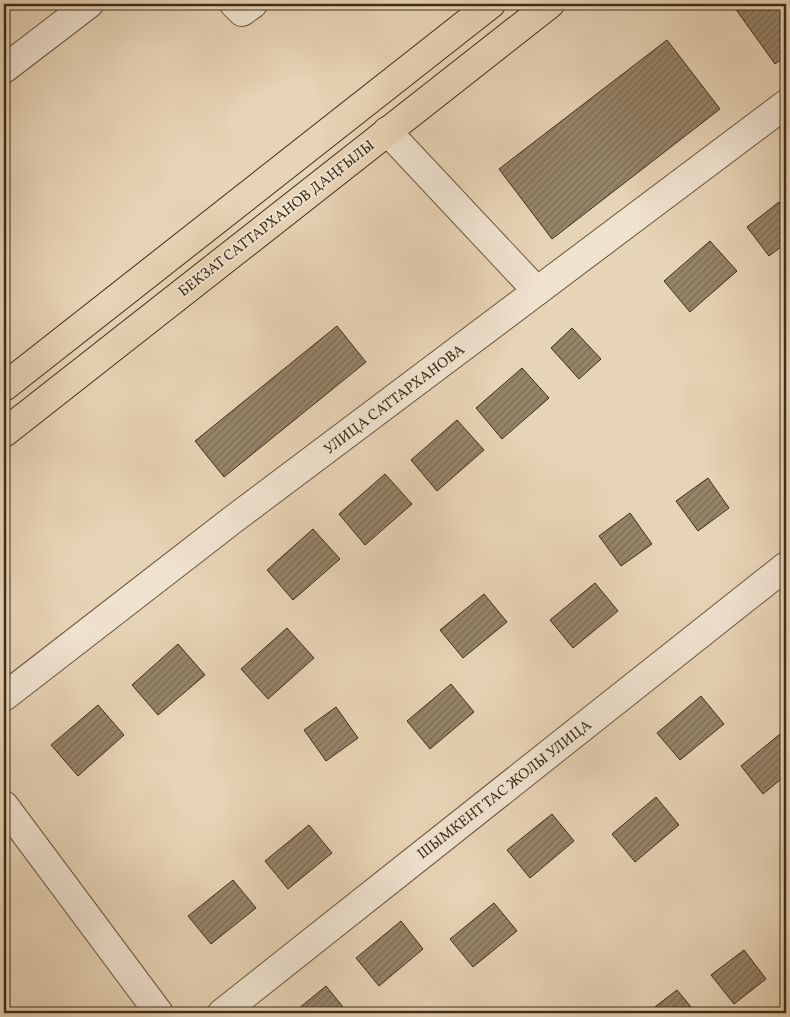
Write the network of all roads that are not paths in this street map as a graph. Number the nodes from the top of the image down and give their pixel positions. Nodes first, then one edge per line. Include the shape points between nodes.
1 (89, 4) edge
2 (234, 4) edge
3 (253, 4) edge
4 (491, 4) edge
5 (550, 4) edge
6 (4, 68) edge
7 (786, 104) edge
8 (387, 131) junction
9 (537, 291) junction
10 (4, 387) edge
11 (4, 433) edge
12 (786, 566) edge
13 (4, 697) edge
14 (4, 805) edge
15 (159, 1013) edge
16 (222, 1013) edge

1 - 6 street
2 - 3 street via 242,12
4 - 10 main road
5 - 8 main road, БЕКЗАТ САТТАРХАНОВ ДАҢҒЫЛЫ
7 - 9 street, УЛИЦА САТТАРХАНОВА
8 - 9 street
8 - 11 main road, БЕКЗАТ САТТАРХАНОВ ДАҢҒЫЛЫ
9 - 13 street, УЛИЦА САТТАРХАНОВА
12 - 16 street, ШЫМКЕНТ ТАС ЖОЛЫ УЛИЦА
14 - 15 street

